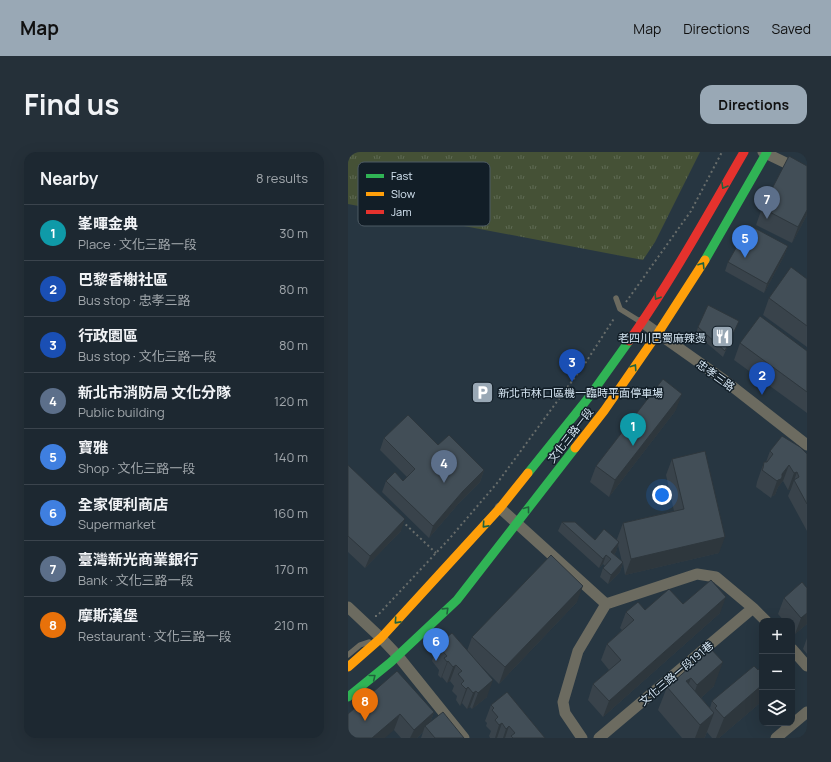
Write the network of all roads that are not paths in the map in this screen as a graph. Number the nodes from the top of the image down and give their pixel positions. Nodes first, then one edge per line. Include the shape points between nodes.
1 (744, 152) edge
2 (765, 153) edge
3 (807, 173) edge
4 (616, 298) dead end
5 (642, 322) junction
6 (658, 333) junction
7 (807, 445) edge
8 (500, 508) junction
9 (516, 523) junction
10 (606, 604) junction
11 (348, 607) edge
12 (753, 608) junction
13 (763, 618) edge
14 (381, 638) junction
15 (795, 652) edge
16 (348, 655) edge
17 (398, 656) junction
18 (807, 666) edge
19 (348, 667) edge
20 (348, 697) edge
21 (807, 712) edge
22 (464, 738) edge
23 (582, 738) edge
24 (599, 738) edge
25 (776, 738) edge

1 -> 5 street, 文化三路一段
2 - 3 street
6 -> 2 street, 文化三路一段 via 708,256
4 - 5 lane via 620,309
5 - 6 street, 忠孝三路
5 - 8 street, 文化三路一段 via 589,397
6 - 7 street, 忠孝三路 via 724,380
9 -> 6 street, 文化三路一段 via 604,411
8 - 9 street
8 -> 14 street, 文化三路一段
9 - 10 street
17 -> 9 street, 文化三路一段 via 457,600
10 - 12 street via 697,574 716,577
10 - 23 street via 578,652 563,702 565,713
11 - 14 street
12 - 13 street
12 - 24 street, 文化三路一段191巷
14 - 16 lane via 360,645
14 - 17 street
14 - 19 street, 文化三路一段
15 - 18 street
20 -> 17 street, 文化三路一段
17 - 22 street
21 - 25 street

